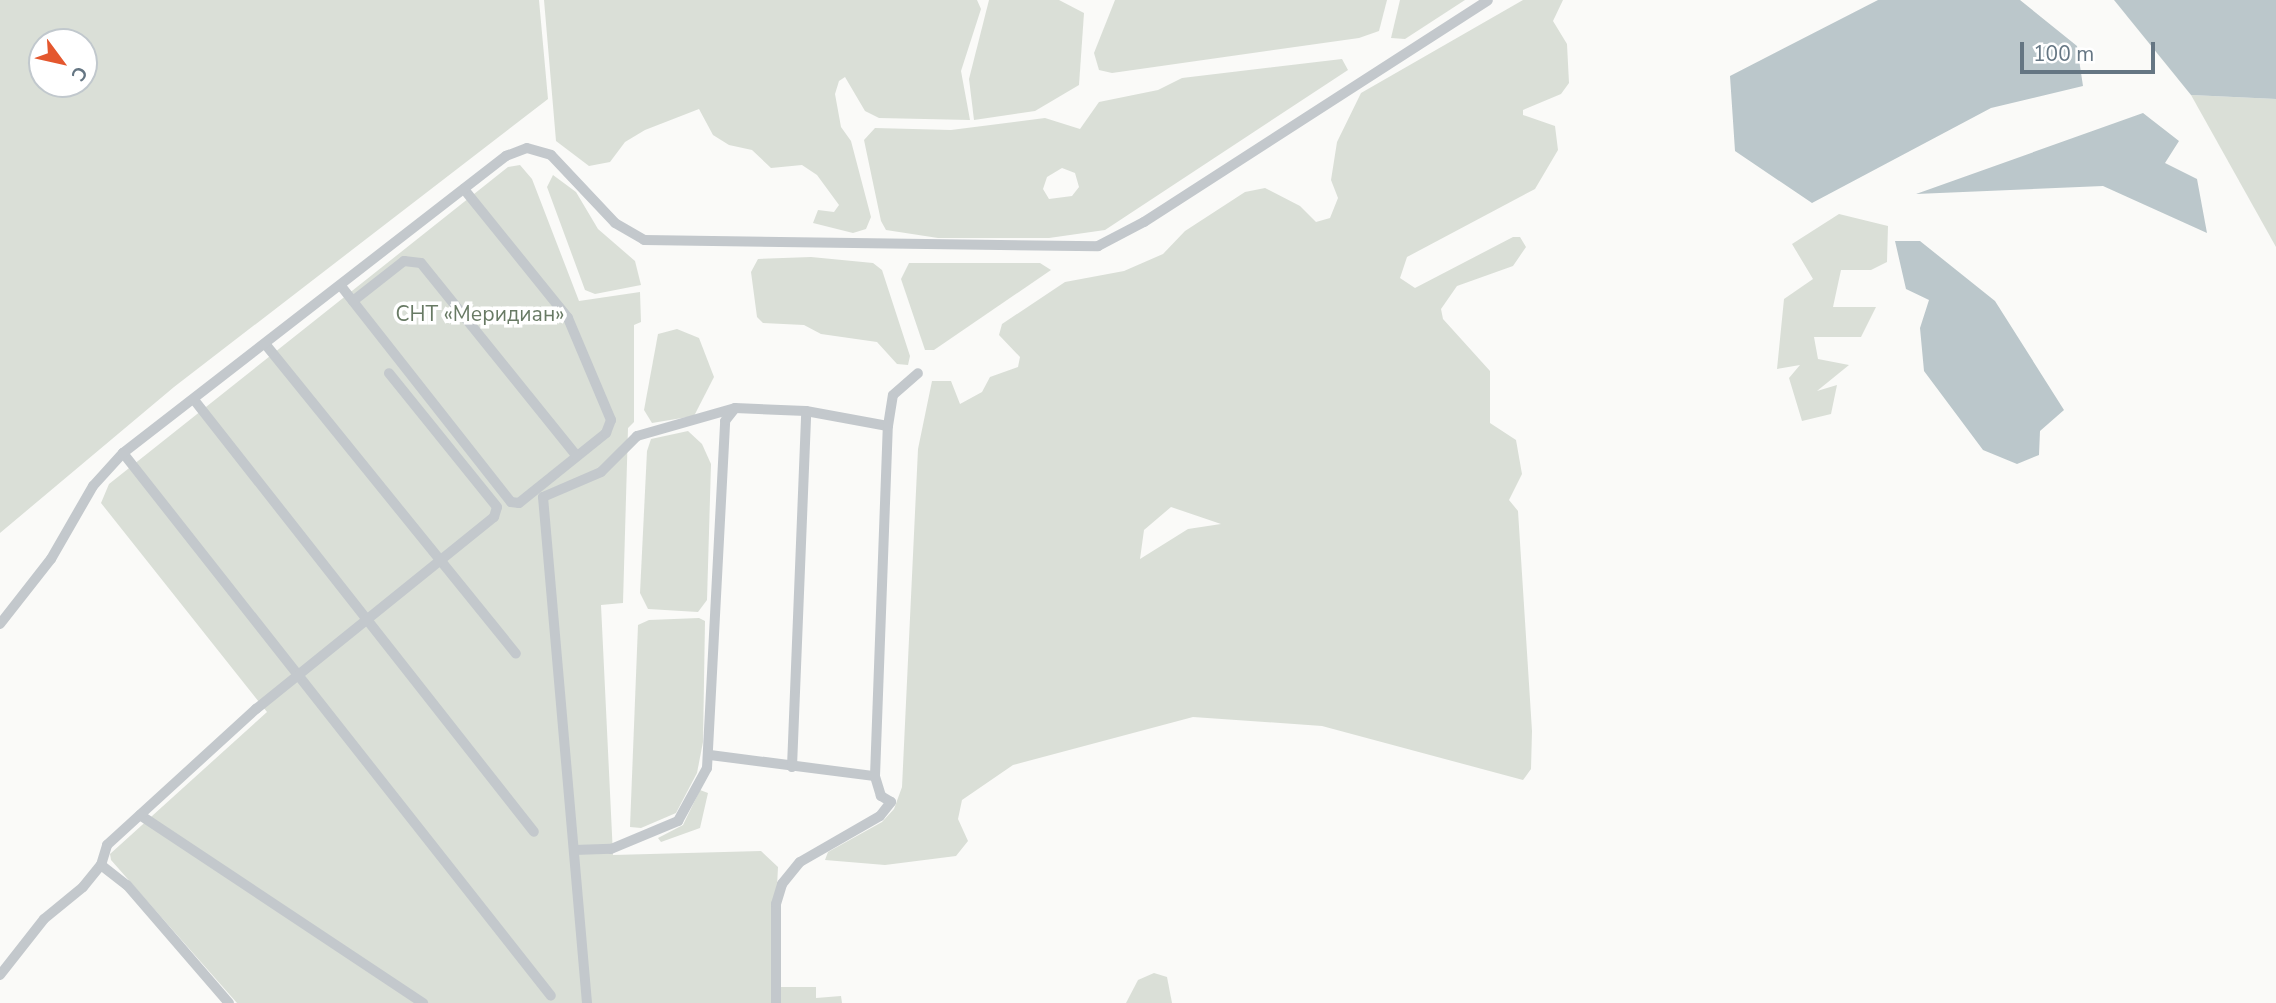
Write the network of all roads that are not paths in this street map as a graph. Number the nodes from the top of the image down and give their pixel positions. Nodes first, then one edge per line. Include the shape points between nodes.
1 (1488, 0) edge
2 (464, 189) junction
3 (341, 286) junction
4 (353, 301) junction
5 (266, 345) junction
6 (389, 373) dead end
7 (918, 373) dead end
8 (195, 401) junction
9 (735, 408) junction
10 (806, 411) junction
11 (888, 426) junction
12 (123, 453) junction
13 (577, 456) junction
14 (440, 561) junction
15 (368, 619) junction
16 (0, 624) edge
17 (516, 654) dead end
18 (297, 676) junction
19 (710, 755) junction
20 (792, 767) junction
21 (875, 776) junction
22 (139, 815) junction
23 (534, 832) dead end
24 (574, 850) junction
25 (101, 865) junction
26 (0, 975) edge
27 (551, 996) dead end
28 (229, 1003) edge
29 (423, 1003) edge
30 (587, 1003) edge
31 (776, 1003) edge

1 - 2 street via 1144,222 1098,246 644,240 615,223 551,155 527,148 506,156
2 - 3 street
2 - 13 street via 574,330 611,420 606,433
3 - 4 street
3 - 5 street
4 - 13 street via 404,261 421,263
4 - 13 street via 511,502 519,503
5 - 8 street
5 - 14 street
6 - 14 street via 497,507 494,517
7 - 11 street via 893,395
8 - 12 street
8 - 15 street
9 - 10 street
9 - 19 street via 725,421
9 - 24 street via 637,436 601,472 542,497
10 - 11 street
10 - 20 street
11 - 21 street
12 - 16 street via 93,486 51,559
12 - 18 street
14 - 15 street
14 - 17 street
15 - 18 street
15 - 23 street
18 - 22 street
18 - 27 street
19 - 20 street
19 - 24 street via 678,821 611,849
20 - 21 street
21 - 31 street via 881,796 891,802 880,816 800,862 782,884 776,904
22 - 25 street via 107,845
22 - 29 street
24 - 30 street
25 - 26 street via 44,919
25 - 28 street via 127,885

